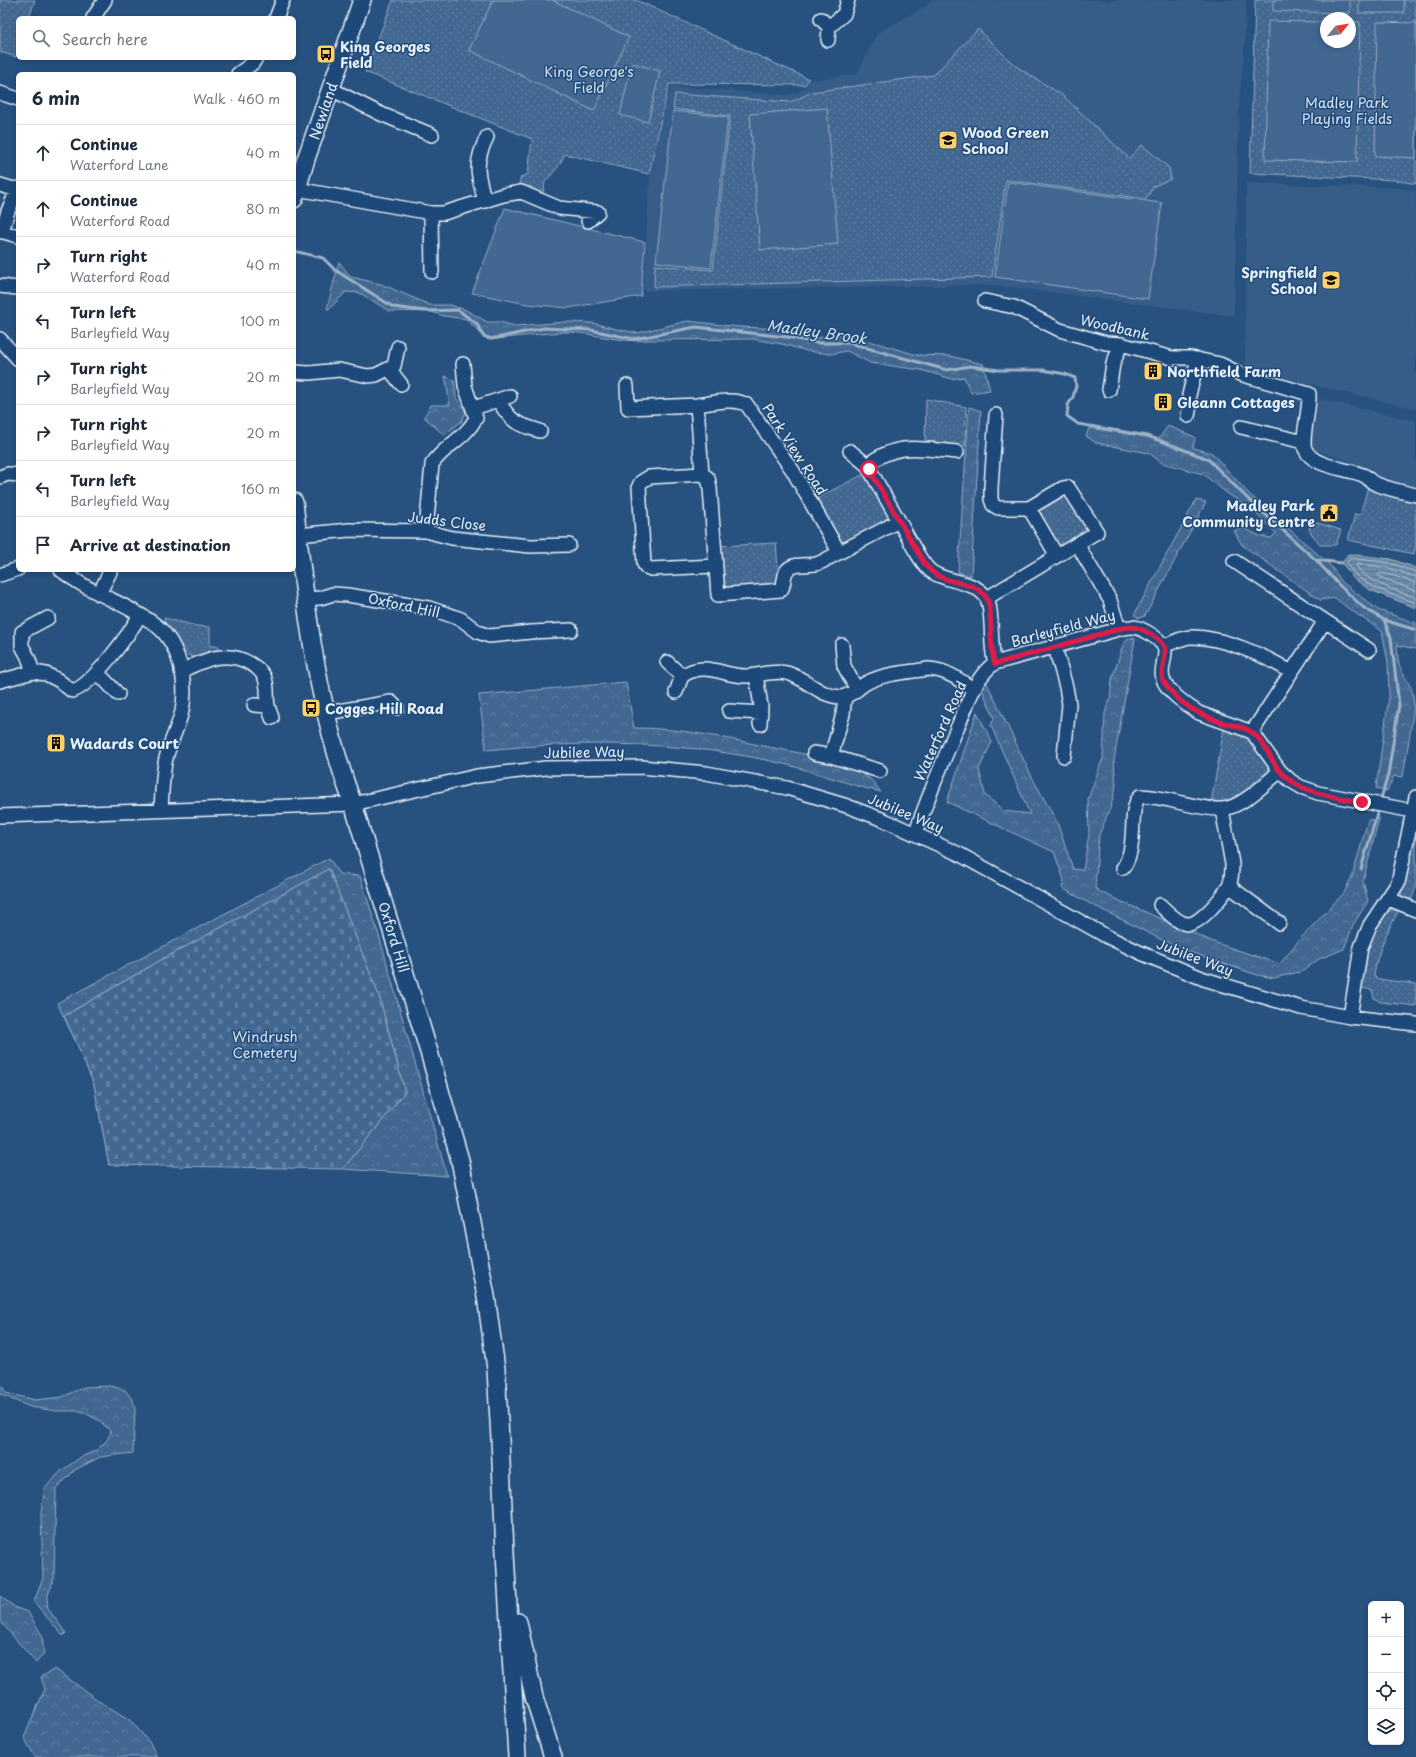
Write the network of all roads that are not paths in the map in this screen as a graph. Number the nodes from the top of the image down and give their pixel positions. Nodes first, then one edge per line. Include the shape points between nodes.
1 (105, 0) edge
2 (283, 0) edge
3 (362, 0) edge
4 (848, 0) edge
5 (93, 16) edge
6 (277, 16) edge
7 (826, 29) dead end
8 (255, 60) edge
9 (241, 72) edge
10 (331, 89) junction
11 (0, 93) edge
12 (16, 99) edge
13 (432, 135) dead end
14 (487, 137) dead end
15 (0, 185) edge
16 (16, 189) edge
17 (296, 191) edge
18 (16, 193) edge
19 (296, 194) edge
20 (485, 201) junction
21 (431, 213) junction
22 (588, 221) dead end
23 (1, 232) edge
24 (16, 236) edge
25 (432, 272) dead end
26 (0, 286) edge
27 (16, 288) edge
28 (985, 301) dead end
29 (0, 339) edge
30 (1121, 344) junction
31 (398, 347) dead end
32 (16, 357) edge
33 (1198, 360) junction
34 (463, 364) dead end
35 (389, 369) junction
36 (296, 372) edge
37 (401, 384) dead end
38 (627, 386) dead end
39 (1109, 390) dead end
40 (697, 405) junction
41 (474, 408) junction
42 (996, 415) dead end
43 (1188, 416) dead end
44 (1241, 427) dead end
45 (540, 431) dead end
46 (1304, 442) junction
47 (850, 451) dead end
48 (957, 452) dead end
49 (867, 465) junction
50 (702, 474) junction
51 (16, 475) edge
52 (0, 477) edge
53 (1416, 495) edge
54 (1029, 508) junction
55 (296, 518) edge
56 (899, 520) junction
57 (426, 531) junction
58 (298, 534) junction
59 (1077, 544) junction
60 (569, 545) dead end
61 (839, 552) junction
62 (1057, 556) junction
63 (1234, 562) dead end
64 (715, 566) junction
65 (16, 570) edge
66 (64, 572) edge
67 (110, 572) dead end
68 (0, 575) edge
69 (99, 594) junction
70 (987, 598) junction
71 (305, 599) junction
72 (140, 615) junction
73 (48, 618) dead end
74 (1325, 621) junction
75 (1119, 629) junction
76 (571, 630) dead end
77 (842, 645) dead end
78 (1164, 646) junction
79 (1055, 647) junction
80 (1369, 650) dead end
81 (667, 662) dead end
82 (995, 664) junction
83 (181, 671) junction
84 (32, 672) junction
85 (96, 672) junction
86 (1291, 672) junction
87 (756, 675) junction
88 (682, 676) junction
89 (0, 680) edge
90 (857, 690) junction
91 (974, 690) junction
92 (676, 692) dead end
93 (118, 694) dead end
94 (845, 696) junction
95 (254, 705) dead end
96 (268, 706) junction
97 (397, 708) dead end
98 (729, 711) dead end
99 (327, 713) junction
100 (272, 718) dead end
101 (1252, 732) junction
102 (814, 753) dead end
103 (831, 756) junction
104 (1064, 756) dead end
105 (880, 771) dead end
106 (1280, 771) junction
107 (1416, 797) edge
108 (353, 804) junction
109 (1222, 809) junction
110 (1413, 811) junction
111 (161, 812) junction
112 (0, 816) edge
113 (915, 834) junction
114 (1123, 868) dead end
115 (1228, 886) junction
116 (1389, 899) junction
117 (1160, 905) dead end
118 (1416, 910) edge
119 (1279, 923) dead end
120 (1350, 1017) junction
121 (1416, 1024) edge
122 (506, 1580) junction
123 (517, 1757) edge
124 (553, 1757) edge

1 - 5 street
2 - 6 street
3 - 10 main road, Newland
4 - 7 street via 844,14
8 - 9 street
10 - 13 street via 381,114
10 - 17 main road, Newland
11 - 12 street
14 - 20 street via 479,153 478,164 480,186
15 - 16 street
18 - 23 street
19 - 21 street
20 - 21 street via 444,213
20 - 22 street via 521,192 559,208 598,212
21 - 25 street
23 - 24 street
26 - 27 street
28 - 30 street, Woodbank via 1014,307 1060,330 1106,343
29 - 32 street
30 - 33 street, Woodbank via 1172,358
30 - 39 street via 1113,364
31 - 35 street via 394,366
33 - 43 street via 1189,395
33 - 46 street, Woodbank via 1220,364 1240,374 1309,394
34 - 41 street via 465,386
35 - 36 street via 368,376 339,370
35 - 37 street
38 - 40 street, Park View Road via 628,411
40 - 50 street
40 - 61 street, Park View Road via 733,401 747,405 793,471
41 - 45 street via 504,398 506,414 519,425
41 - 57 street via 476,418 471,428 438,455 432,464
42 - 54 street via 991,487 993,505 998,508
44 - 46 street
46 - 53 street via 1309,457 1319,462 1366,476 1373,483
47 - 49 street
48 - 49 street via 896,449
49 - 56 street
50 - 64 street via 708,478
50 - 64 street via 649,478 641,482 639,486 644,564 651,569
51 - 52 street
54 - 59 street via 1068,487 1097,532
54 - 62 street
55 - 58 main road, Oxford Hill
56 - 61 street
56 - 70 street via 930,571 941,578 973,587
57 - 58 street, Judds Close via 349,530
57 - 60 street, Judds Close via 452,538 530,546
58 - 71 main road, Oxford Hill
59 - 62 street
59 - 75 street via 1110,600
61 - 64 street via 816,564 801,565 788,570 781,590 718,595
62 - 70 street
63 - 74 street
65 - 68 street
66 - 69 street
67 - 69 street
69 - 72 street
70 - 82 street
71 - 76 street, Oxford Hill via 333,594 347,595 429,608 460,619 478,632 489,636
71 - 99 main road, Oxford Hill via 315,665
72 - 83 street via 163,630 177,654
72 - 85 street via 127,637
73 - 84 street via 22,632 22,646
74 - 80 street
74 - 86 street
75 - 78 street, Barleyfield Way via 1137,628 1156,638
75 - 79 street, Barleyfield Way
77 - 90 street via 844,666
78 - 86 street via 1189,637 1218,641 1261,655
78 - 101 street via 1162,674 1166,686 1199,713
79 - 82 street, Barleyfield Way
79 - 104 street via 1069,704
81 - 88 street
82 - 91 street, Waterford Road via 985,673
83 - 96 street via 226,656 241,658 264,675 268,686
83 - 111 street via 182,711 165,763
84 - 85 street via 46,674 72,691
84 - 89 street
85 - 93 street
86 - 101 street
87 - 88 street via 737,675 709,669 689,672
87 - 94 street via 770,672 786,673 826,694
87 - 98 street via 760,719
88 - 92 street
90 - 91 street via 875,680 936,670 950,674
90 - 94 street
91 - 113 street, Waterford Road
94 - 103 street via 843,714
95 - 96 street
96 - 100 street
97 - 99 street via 391,702
99 - 108 main road, Oxford Hill
101 - 106 street
102 - 103 street
103 - 105 street
106 - 109 street via 1240,803
106 - 110 street via 1291,781 1318,793
107 - 110 street
108 - 111 street
108 - 113 street, Jubilee Way via 496,773 574,767 641,767 706,773 787,788 847,806
108 - 122 main road, Oxford Hill via 460,1160 486,1296 496,1369
109 - 114 street via 1140,796 1135,802 1129,859
109 - 115 street via 1232,864
110 - 116 street via 1398,883
111 - 112 street
113 - 120 street, Jubilee Way via 966,858 1108,937 1174,967 1268,1000
115 - 117 street via 1199,921 1192,924 1182,923
115 - 119 street
116 - 118 street
116 - 120 street via 1370,925 1360,947
120 - 121 street, Jubilee Way
122 - 123 main road, Oxford Hill
122 - 124 main road via 517,1610 526,1667

